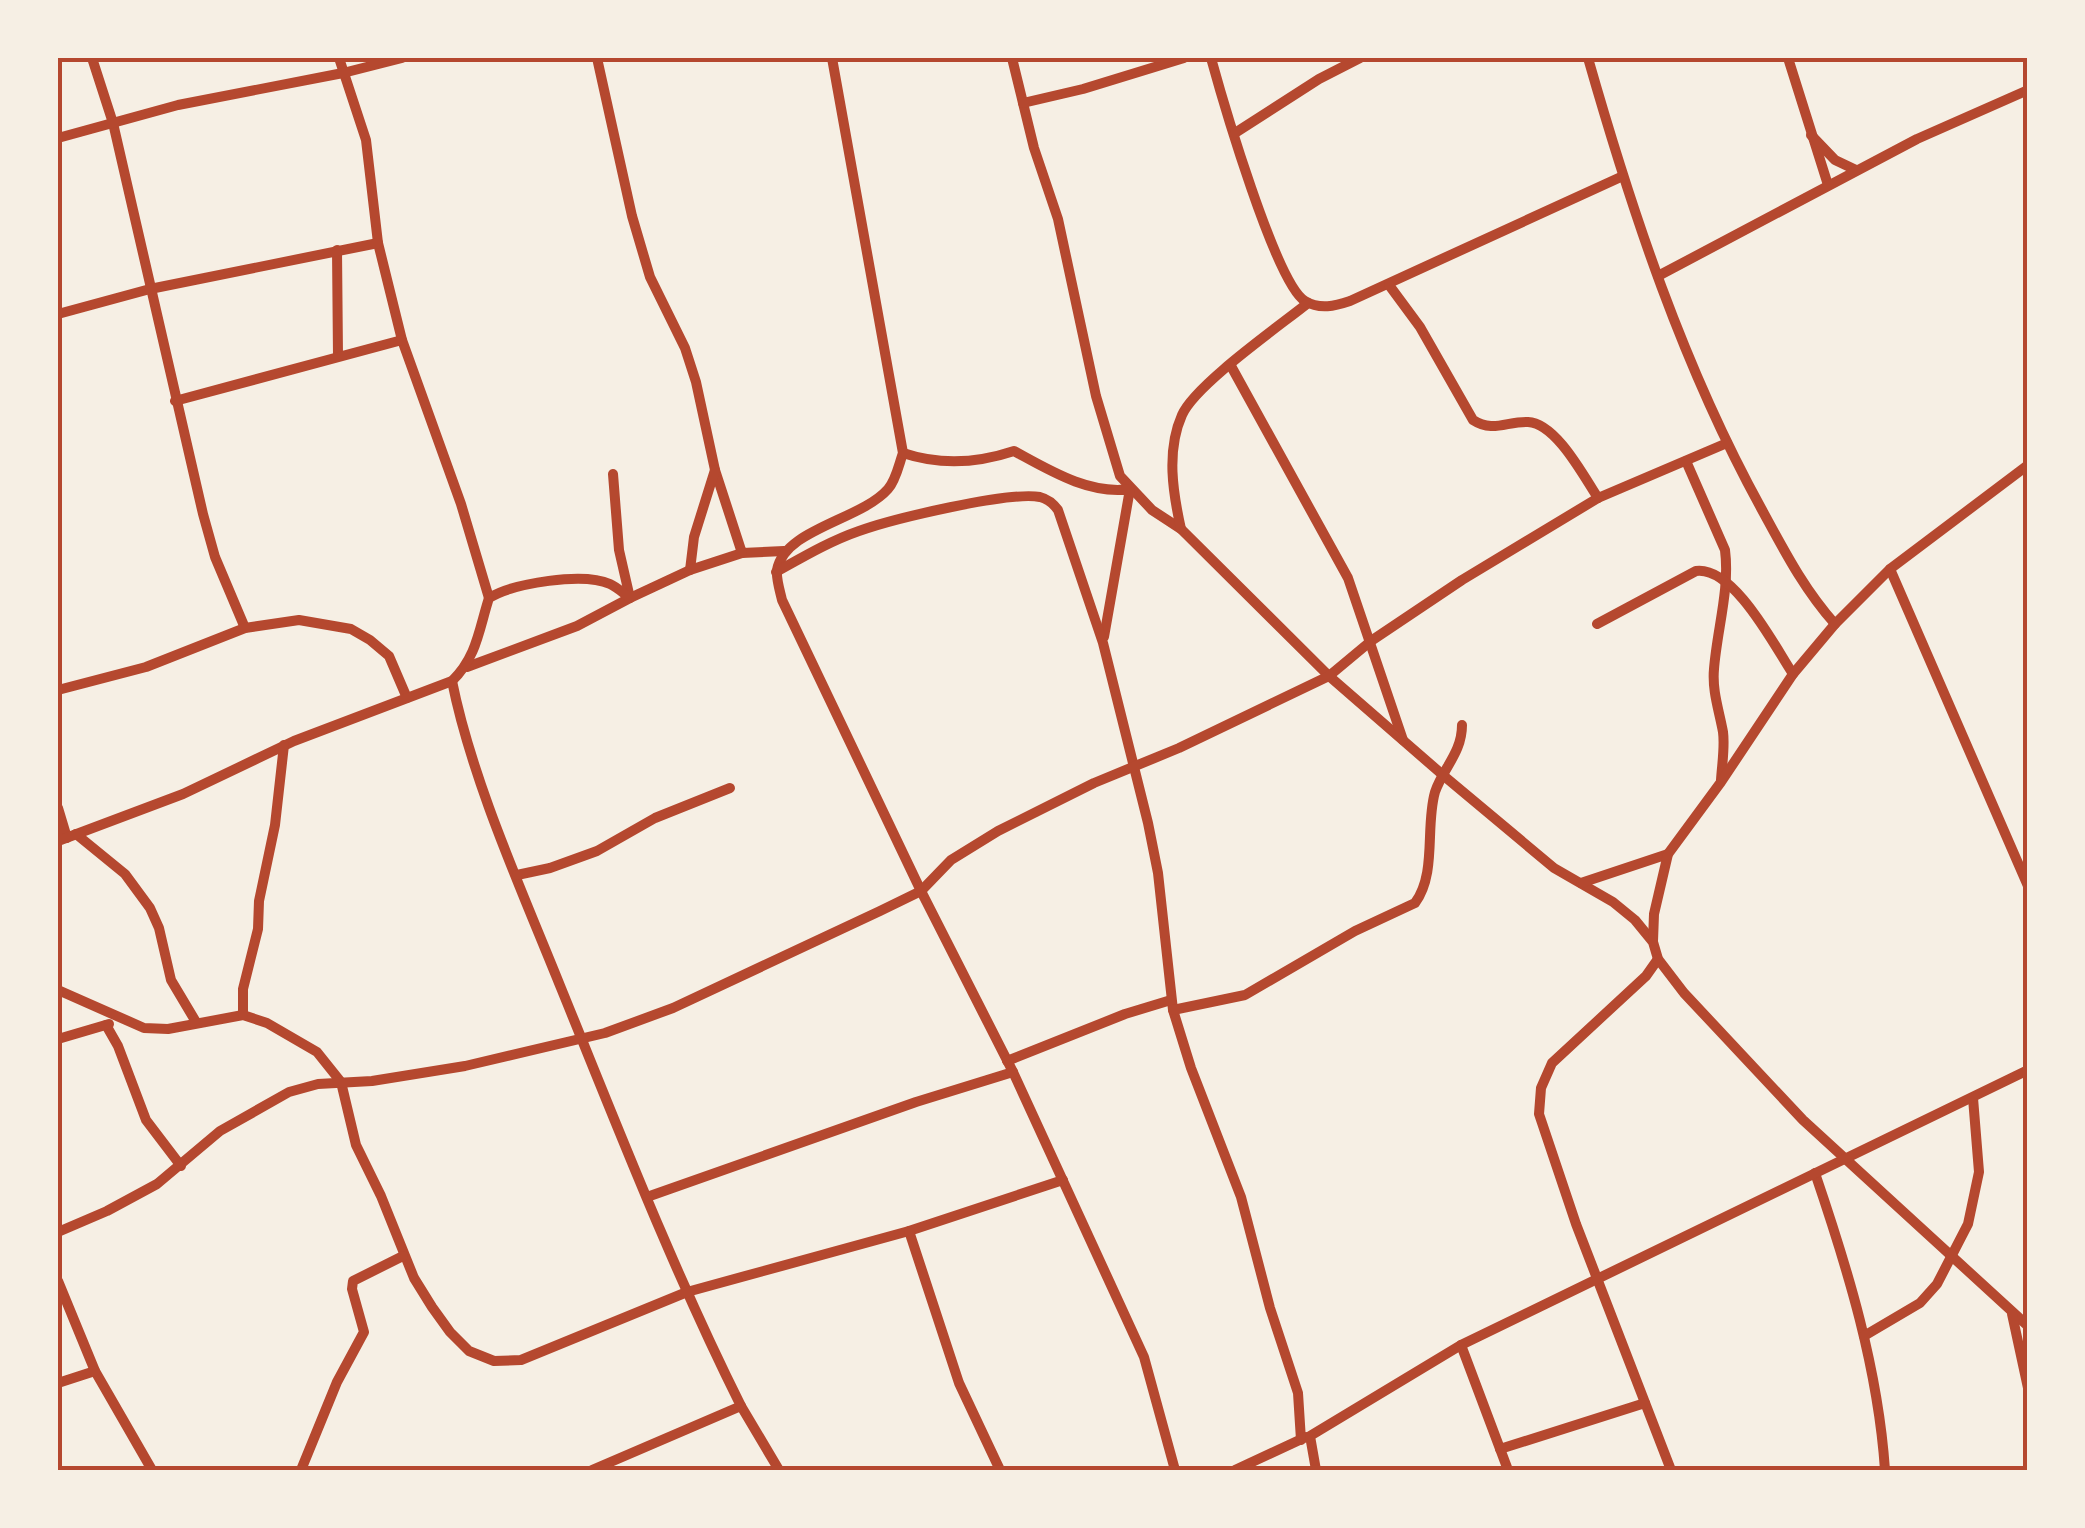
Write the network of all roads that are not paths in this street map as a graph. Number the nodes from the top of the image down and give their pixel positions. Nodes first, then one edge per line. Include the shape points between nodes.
1 (92, 58) edge
2 (339, 58) edge
3 (402, 58) edge
4 (597, 58) edge
5 (832, 58) edge
6 (1012, 58) edge
7 (1184, 58) edge
8 (1211, 58) edge
9 (1360, 58) edge
10 (1588, 58) edge
11 (1788, 58) edge
12 (343, 74) junction
13 (2028, 90) edge
14 (1022, 103) junction
15 (113, 123) junction
16 (1235, 132) junction
17 (1810, 135) junction
18 (58, 138) edge
19 (1856, 170) junction
20 (1622, 176) junction
21 (1828, 185) junction
22 (378, 243) junction
23 (337, 250) junction
24 (1658, 276) junction
25 (1389, 285) junction
26 (150, 289) junction
27 (1308, 303) junction
28 (58, 314) edge
29 (402, 340) junction
30 (338, 355) junction
31 (1231, 366) junction
32 (174, 401) junction
33 (1727, 443) junction
34 (902, 453) junction
35 (1686, 461) junction
36 (2028, 465) edge
37 (715, 470) junction
38 (613, 474) dead end
39 (1130, 489) junction
40 (1598, 498) junction
41 (1181, 529) junction
42 (784, 550) junction
43 (742, 552) junction
44 (1890, 569) junction
45 (690, 570) junction
46 (776, 572) junction
47 (1726, 583) junction
48 (490, 598) junction
49 (630, 598) junction
50 (1597, 624) dead end
51 (1835, 624) junction
52 (245, 628) junction
53 (1371, 641) junction
54 (1102, 643) junction
55 (466, 668) junction
56 (1794, 674) junction
57 (1330, 676) junction
58 (452, 681) junction
59 (58, 690) edge
60 (407, 698) junction
61 (1462, 726) dead end
62 (1403, 741) junction
63 (284, 745) junction
64 (1133, 767) junction
65 (1444, 776) junction
66 (1722, 782) junction
67 (730, 788) dead end
68 (58, 808) edge
69 (67, 838) edge
70 (1668, 854) junction
71 (517, 875) junction
72 (1581, 883) junction
73 (2028, 886) edge
74 (921, 890) junction
75 (1653, 942) junction
76 (1658, 959) junction
77 (58, 990) edge
78 (1172, 1005) junction
79 (243, 1015) junction
80 (124, 1021) junction
81 (196, 1022) junction
82 (106, 1025) junction
83 (58, 1039) edge
84 (582, 1039) junction
85 (1010, 1066) junction
86 (2028, 1070) edge
87 (341, 1082) junction
88 (1973, 1098) junction
89 (1843, 1158) junction
90 (181, 1166) junction
91 (1814, 1173) junction
92 (1063, 1180) junction
93 (647, 1196) junction
94 (58, 1232) edge
95 (909, 1232) junction
96 (404, 1256) junction
97 (1952, 1256) junction
98 (1597, 1277) junction
99 (58, 1281) edge
100 (687, 1292) junction
101 (2012, 1313) junction
102 (2028, 1326) edge
103 (1864, 1336) junction
104 (1461, 1345) junction
105 (95, 1371) junction
106 (58, 1383) edge
107 (2028, 1388) edge
108 (1646, 1403) junction
109 (741, 1406) junction
110 (1306, 1438) junction
111 (1500, 1448) junction
112 (155, 1469) edge
113 (301, 1470) edge
114 (592, 1470) edge
115 (779, 1470) edge
116 (1000, 1470) edge
117 (1175, 1470) edge
118 (1234, 1470) edge
119 (1316, 1470) edge
120 (1508, 1470) edge
121 (1671, 1470) edge
122 (1884, 1470) edge

1 - 15 street
2 - 12 street
3 - 12 street
4 - 37 street via 632,216 650,277 685,348
5 - 34 street
6 - 14 street
7 - 14 street
8 - 16 street
9 - 16 street
10 - 20 street
11 - 17 street
12 - 15 street
12 - 22 street via 366,140
13 - 19 street
14 - 39 street via 1058,220 1096,396
15 - 18 street
15 - 26 street
16 - 27 street via 1284,269
17 - 19 street
17 - 21 street
19 - 21 street
20 - 24 street
20 - 25 street
21 - 24 street
22 - 23 street
22 - 29 street
23 - 26 street
23 - 30 street
24 - 33 street
25 - 27 street via 1329,308
25 - 40 street via 1474,420 1495,428 1544,426
26 - 28 street
26 - 32 street
27 - 31 street
29 - 30 street
29 - 48 street
30 - 32 street
31 - 41 street via 1197,392 1181,416 1172,484
31 - 53 street via 1348,578
32 - 52 street via 215,557
33 - 35 street
33 - 51 street via 1796,576
34 - 39 street via 960,461 1014,451 1063,478
34 - 42 street via 890,487 866,507
35 - 40 street
35 - 47 street via 1725,550
36 - 44 street
37 - 43 street
37 - 45 street
38 - 49 street
39 - 41 street
39 - 54 street
40 - 53 street
41 - 57 street
42 - 43 street
42 - 46 street
43 - 45 street
44 - 51 street
44 - 73 street
45 - 49 street
46 - 54 street via 872,527 1041,497 1058,510
46 - 74 street via 800,641
47 - 50 street via 1696,571
47 - 56 street
47 - 66 street via 1713,670 1724,738
48 - 49 street via 541,581 571,580 607,582
48 - 55 street
49 - 55 street
51 - 56 street
52 - 59 street via 146,667
52 - 60 street via 299,620 351,629 388,656
53 - 57 street
53 - 62 street
54 - 64 street
55 - 58 street
56 - 66 street
57 - 62 street
57 - 64 street
58 - 60 street
58 - 71 street
60 - 63 street
61 - 65 street
62 - 65 street
63 - 69 street via 183,794
63 - 79 street
64 - 74 street via 972,845
64 - 78 street via 1158,873
65 - 72 street via 1525,846
65 - 78 street via 1415,903 1245,995
66 - 70 street
67 - 71 street via 597,851
68 - 69 street
69 - 81 street via 125,874 150,908 171,980
70 - 72 street
70 - 75 street
71 - 84 street
72 - 75 street via 1635,920
74 - 84 street via 673,1008
74 - 85 street
75 - 76 street
76 - 89 street
76 - 98 street via 1552,1063 1541,1088 1539,1114
77 - 80 street
78 - 85 street via 1125,1014
78 - 110 street via 1241,1197
79 - 81 street
79 - 87 street via 317,1052
80 - 81 street via 155,1029
80 - 82 street
82 - 83 street
82 - 90 street via 146,1120
84 - 87 street via 420,1075
84 - 93 street
85 - 92 street
85 - 93 street
86 - 88 street
87 - 90 street via 275,1098 220,1131
87 - 96 street via 356,1146
88 - 89 street
88 - 97 street via 1975,1199
89 - 91 street
89 - 97 street
90 - 94 street via 134,1197
91 - 98 street
91 - 103 street
92 - 95 street
92 - 117 street via 1144,1357
93 - 100 street
95 - 100 street
95 - 116 street via 958,1384
96 - 100 street via 450,1332 469,1351 507,1363
96 - 113 street via 353,1281 364,1332
97 - 101 street
97 - 103 street via 1920,1302
98 - 104 street
98 - 108 street
99 - 105 street
100 - 109 street
101 - 102 street
101 - 107 street
103 - 122 street
104 - 110 street
104 - 111 street
105 - 106 street
105 - 112 street
108 - 111 street
108 - 121 street
109 - 114 street
109 - 115 street
110 - 118 street
110 - 119 street
111 - 120 street

